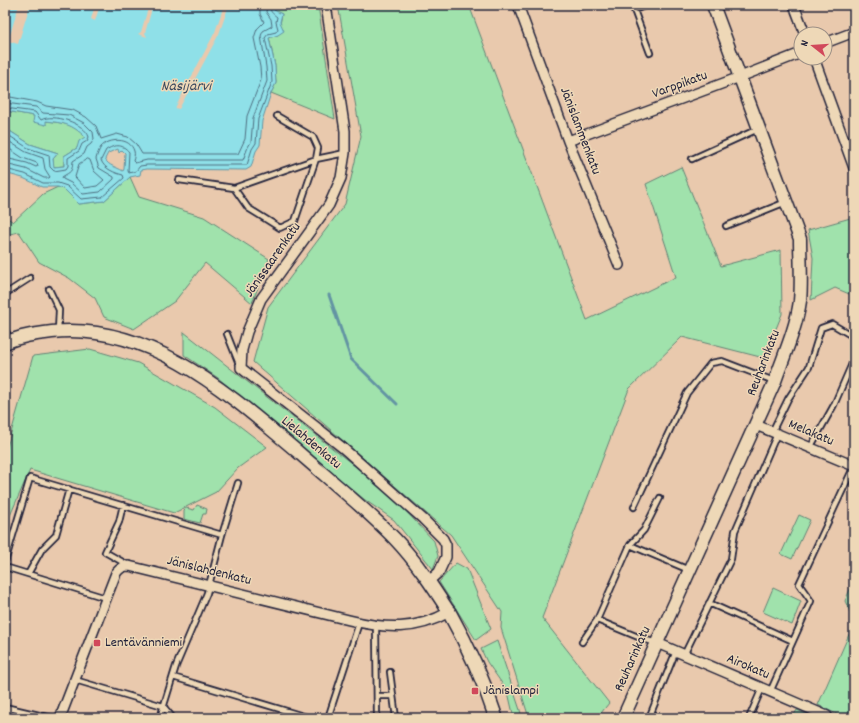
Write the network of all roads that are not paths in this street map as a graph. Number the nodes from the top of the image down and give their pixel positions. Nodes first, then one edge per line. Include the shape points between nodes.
1 (326, 5) edge
2 (518, 5) edge
3 (647, 5) edge
4 (713, 5) edge
5 (794, 5) edge
6 (802, 26) edge
7 (854, 32) edge
8 (833, 40) edge
9 (650, 53) dead end
10 (793, 56) edge
11 (817, 66) edge
12 (740, 77) junction
13 (277, 116) dead end
14 (759, 128) junction
15 (568, 141) junction
16 (345, 153) junction
17 (316, 159) junction
18 (692, 159) dead end
19 (854, 168) edge
20 (179, 180) dead end
21 (234, 188) junction
22 (786, 202) junction
23 (726, 226) dead end
24 (619, 265) dead end
25 (30, 278) dead end
26 (49, 289) dead end
27 (5, 294) edge
28 (58, 332) junction
29 (227, 334) dead end
30 (854, 337) edge
31 (7, 338) edge
32 (854, 359) edge
33 (241, 368) junction
34 (775, 381) junction
35 (756, 425) junction
36 (775, 433) junction
37 (810, 448) junction
38 (854, 466) edge
39 (238, 483) dead end
40 (69, 489) junction
41 (660, 498) dead end
42 (123, 505) junction
43 (634, 507) dead end
44 (222, 535) junction
45 (630, 545) junction
46 (5, 562) edge
47 (129, 566) junction
48 (5, 567) edge
49 (689, 570) junction
50 (28, 574) junction
51 (429, 581) junction
52 (209, 586) junction
53 (106, 598) junction
54 (709, 603) junction
55 (449, 612) junction
56 (597, 620) junction
57 (360, 623) junction
58 (376, 626) junction
59 (793, 641) junction
60 (582, 642) dead end
61 (657, 643) junction
62 (680, 653) junction
63 (390, 672) dead end
64 (173, 677) junction
65 (75, 680) junction
66 (766, 690) junction
67 (377, 696) junction
68 (393, 696) junction
69 (164, 706) junction
70 (5, 707) edge
71 (10, 709) junction
72 (828, 717) edge
73 (7, 718) edge
74 (52, 718) edge
75 (60, 718) edge
76 (160, 718) edge
77 (174, 718) edge
78 (310, 718) edge
79 (328, 718) edge
80 (378, 718) edge
81 (396, 718) edge
82 (496, 718) edge
83 (623, 718) edge
84 (649, 718) edge
85 (749, 718) edge

1 - 16 street, Jänissaarenkatu via 345,131
2 - 15 street, Jänislammenkatu
3 - 9 lane via 634,10
4 - 12 street, Reuharinkatu
5 - 6 street
7 - 8 street
10 - 12 street, Varppikatu
11 - 19 street
12 - 14 street, Reuharinkatu
12 - 15 street, Varppikatu
13 - 17 lane via 313,137 318,148
14 - 18 lane
14 - 22 street, Reuharinkatu
15 - 24 street, Jänislammenkatu
16 - 17 lane
16 - 33 street, Jänissaarenkatu via 341,178 329,205 261,299 246,332
17 - 21 lane
17 - 21 lane via 295,221 280,228 248,208
20 - 21 lane
22 - 23 lane
22 - 34 street, Reuharinkatu via 800,239 800,302
25 - 27 lane
26 - 28 lane via 59,310
28 - 31 street, Lielahdenkatu
28 - 51 street, Lielahdenkatu via 77,331 119,337 182,364 212,383 372,516 396,540
29 - 33 lane
30 - 36 lane via 832,324 821,328 809,367 788,399
32 - 37 lane via 834,405
33 - 51 street via 343,448 443,539 446,557 439,572
34 - 35 street, Reuharinkatu
34 - 43 lane via 722,361 711,363 687,393
35 - 36 street, Melakatu
35 - 49 street, Reuharinkatu
36 - 37 street, Melakatu
36 - 54 lane via 735,531 731,559
37 - 38 street, Melakatu
38 - 59 lane via 799,584 811,601
39 - 44 lane
40 - 42 lane
40 - 46 lane via 30,478
40 - 50 lane via 56,535 42,549
41 - 45 lane via 644,530
42 - 44 lane
42 - 47 lane via 119,522 105,552
44 - 52 lane
45 - 49 lane
45 - 56 lane
47 - 52 street, Jänislahdenkatu
47 - 53 street via 119,568
48 - 50 lane
49 - 61 street, Reuharinkatu
50 - 53 lane
51 - 55 street, Lielahdenkatu
52 - 57 street, Jänislahdenkatu
52 - 64 lane
53 - 65 street
54 - 59 lane
54 - 62 lane
55 - 58 street, Jänislahdenkatu via 420,625
55 - 82 main road, Lielahdenkatu via 470,651
56 - 60 lane
56 - 61 lane via 643,640
57 - 58 street, Jänislahdenkatu
57 - 79 lane
58 - 67 lane
59 - 66 lane
61 - 62 street, Airokatu
61 - 83 street, Reuharinkatu
62 - 66 street, Airokatu
62 - 84 lane
63 - 68 lane
64 - 69 lane
64 - 78 lane
65 - 69 lane
65 - 75 street
66 - 72 street, Airokatu
66 - 85 lane
67 - 68 lane
67 - 80 lane
68 - 81 lane
69 - 76 lane
69 - 77 lane
70 - 71 lane
71 - 73 lane
71 - 74 lane

